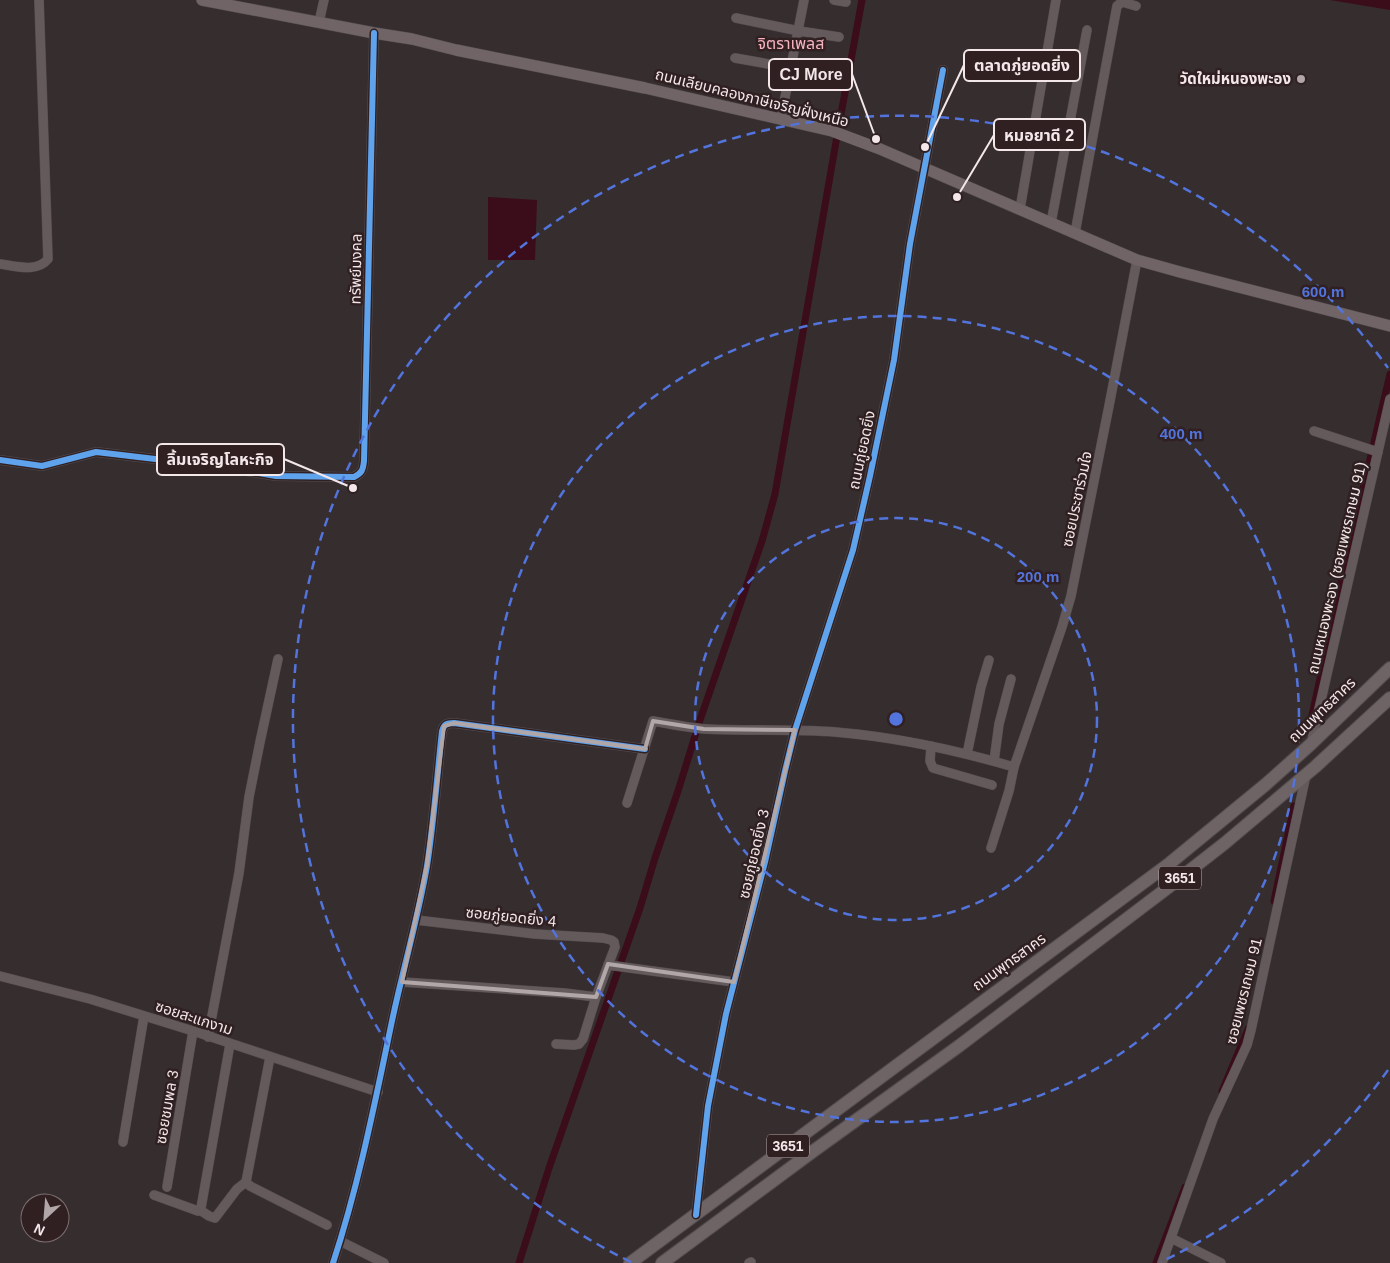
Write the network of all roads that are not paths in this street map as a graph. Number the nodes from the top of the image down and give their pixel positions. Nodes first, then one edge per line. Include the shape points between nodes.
1 (39, 0) edge
2 (202, 0) edge
3 (324, 0) edge
4 (804, 0) edge
5 (834, 0) edge
6 (1056, 0) edge
7 (846, 2) dead end
8 (1136, 6) dead end
9 (736, 18) dead end
10 (318, 22) junction
11 (1087, 30) dead end
12 (799, 31) junction
13 (374, 33) junction
14 (839, 37) dead end
15 (735, 58) dead end
16 (792, 68) junction
17 (944, 70) dead end
18 (830, 75) dead end
19 (781, 118) junction
20 (925, 168) junction
21 (1020, 210) junction
22 (1051, 222) junction
23 (1076, 233) junction
24 (1137, 260) junction
25 (0, 264) edge
26 (1390, 326) edge
27 (1390, 398) edge
28 (1314, 431) dead end
29 (1378, 452) junction
30 (0, 460) edge
31 (278, 659) dead end
32 (989, 660) dead end
33 (1390, 668) edge
34 (1011, 679) dead end
35 (1390, 698) edge
36 (796, 730) junction
37 (1311, 744) junction
38 (932, 746) junction
39 (644, 749) junction
40 (967, 754) junction
41 (994, 761) junction
42 (1014, 767) junction
43 (1306, 775) junction
44 (992, 785) dead end
45 (627, 803) dead end
46 (991, 848) dead end
47 (416, 920) junction
48 (608, 965) junction
49 (0, 976) edge
50 (402, 982) junction
51 (734, 982) junction
52 (596, 997) junction
53 (144, 1016) junction
54 (946, 1028) junction
55 (194, 1031) junction
56 (208, 1037) junction
57 (230, 1044) junction
58 (556, 1044) dead end
59 (959, 1046) junction
60 (270, 1057) junction
61 (378, 1092) junction
62 (123, 1142) dead end
63 (246, 1182) junction
64 (167, 1187) dead end
65 (154, 1195) dead end
66 (200, 1210) junction
67 (696, 1214) junction
68 (327, 1225) dead end
69 (1171, 1238) junction
70 (340, 1240) junction
71 (332, 1263) edge
72 (384, 1263) edge
73 (630, 1263) edge
74 (662, 1263) edge
75 (1162, 1263) edge
76 (1221, 1263) edge

1 - 25 street via 48,259 44,264 29,268
2 - 10 main road, ถนนเลียบคลองภาษีเจริญฝั่งเหนือ
3 - 10 street
4 - 12 street
5 - 7 street
6 - 21 street
8 - 23 street via 1122,2 1117,6
9 - 12 street
10 - 13 main road, ถนนเลียบคลองภาษีเจริญฝั่งเหนือ
11 - 22 street
12 - 14 street
12 - 16 street
13 - 19 main road, ถนนเลียบคลองภาษีเจริญฝั่งเหนือ via 412,38
13 - 30 street, ทรัพย์มงคล via 361,474 354,477 272,476 96,452 42,466
15 - 16 street
16 - 18 street
16 - 19 street
17 - 20 street, ถนนภู่ยอดยิ่ง
19 - 20 main road, ถนนเลียบคลองภาษีเจริญฝั่งเหนือ via 837,132
20 - 21 main road, ถนนเลียบคลองภาษีเจริญฝั่งเหนือ
20 - 36 street, ถนนภู่ยอดยิ่ง via 910,244 894,360 870,476 853,550
21 - 22 main road, ถนนเลียบคลองภาษีเจริญฝั่งเหนือ
22 - 23 main road, ถนนเลียบคลองภาษีเจริญฝั่งเหนือ
23 - 24 main road, ถนนเลียบคลองภาษีเจริญฝั่งเหนือ
24 - 26 main road, ถนนเลียบคลองภาษีเจริญฝั่งเหนือ
24 - 42 street, ซอยประชาร่วมใจ via 1071,596
27 - 29 street, ถนนหนองพะอง (ซอยเพชรเกษม 91)
28 - 29 street
29 - 37 street, ถนนหนองพะอง (ซอยเพชรเกษม 91)
31 - 56 street via 250,788 239,873
32 - 40 street
33 - 37 main road, ถนนพุทธสาคร / 3651
34 - 41 street via 999,724
35 - 43 main road, 3651
36 - 38 street via 837,732
36 - 39 street via 704,729 654,721
36 - 51 street, ซอยภู่ยอดยิ่ง 3
37 - 54 main road, ถนนพุทธสาคร / 3651 via 1244,804 1170,863
38 - 40 street
38 - 44 street via 930,761 933,768
39 - 45 street
39 - 47 street via 448,723 442,730 427,865
40 - 41 street
41 - 42 street
42 - 46 street, ซอยประชาร่วมใจ
43 - 59 main road, 3651 via 1178,880
43 - 69 street, ซอยเพชรเกษม 91 via 1251,1030 1213,1119
47 - 48 street, ซอยภู่ยอดยิ่ง 4 via 535,934 603,938 614,942 615,947
47 - 50 street
48 - 51 street
48 - 52 street
49 - 53 street, ซอยสะแกงาม
50 - 52 street
50 - 61 street
51 - 67 street, ซอยภู่ยอดยิ่ง 3 via 708,1106
52 - 58 street via 583,1040 574,1045
53 - 55 street, ซอยสะแกงาม
53 - 62 street
54 - 59 main road
54 - 67 main road, ถนนพุทธสาคร / 3651
55 - 56 street, ซอยสะแกงาม
55 - 64 street, ซอยชมพล 3
56 - 57 street, ซอยสะแกงาม
57 - 60 street, ซอยสะแกงาม
57 - 66 street
59 - 74 main road, 3651
60 - 61 street, ซอยสะแกงาม
60 - 63 street
61 - 70 street
63 - 66 street via 215,1218
63 - 68 street
65 - 66 street
67 - 73 main road, ถนนพุทธสาคร / 3651
69 - 75 street, ซอยเพชรเกษม 91
69 - 76 street
70 - 71 street
70 - 72 street

